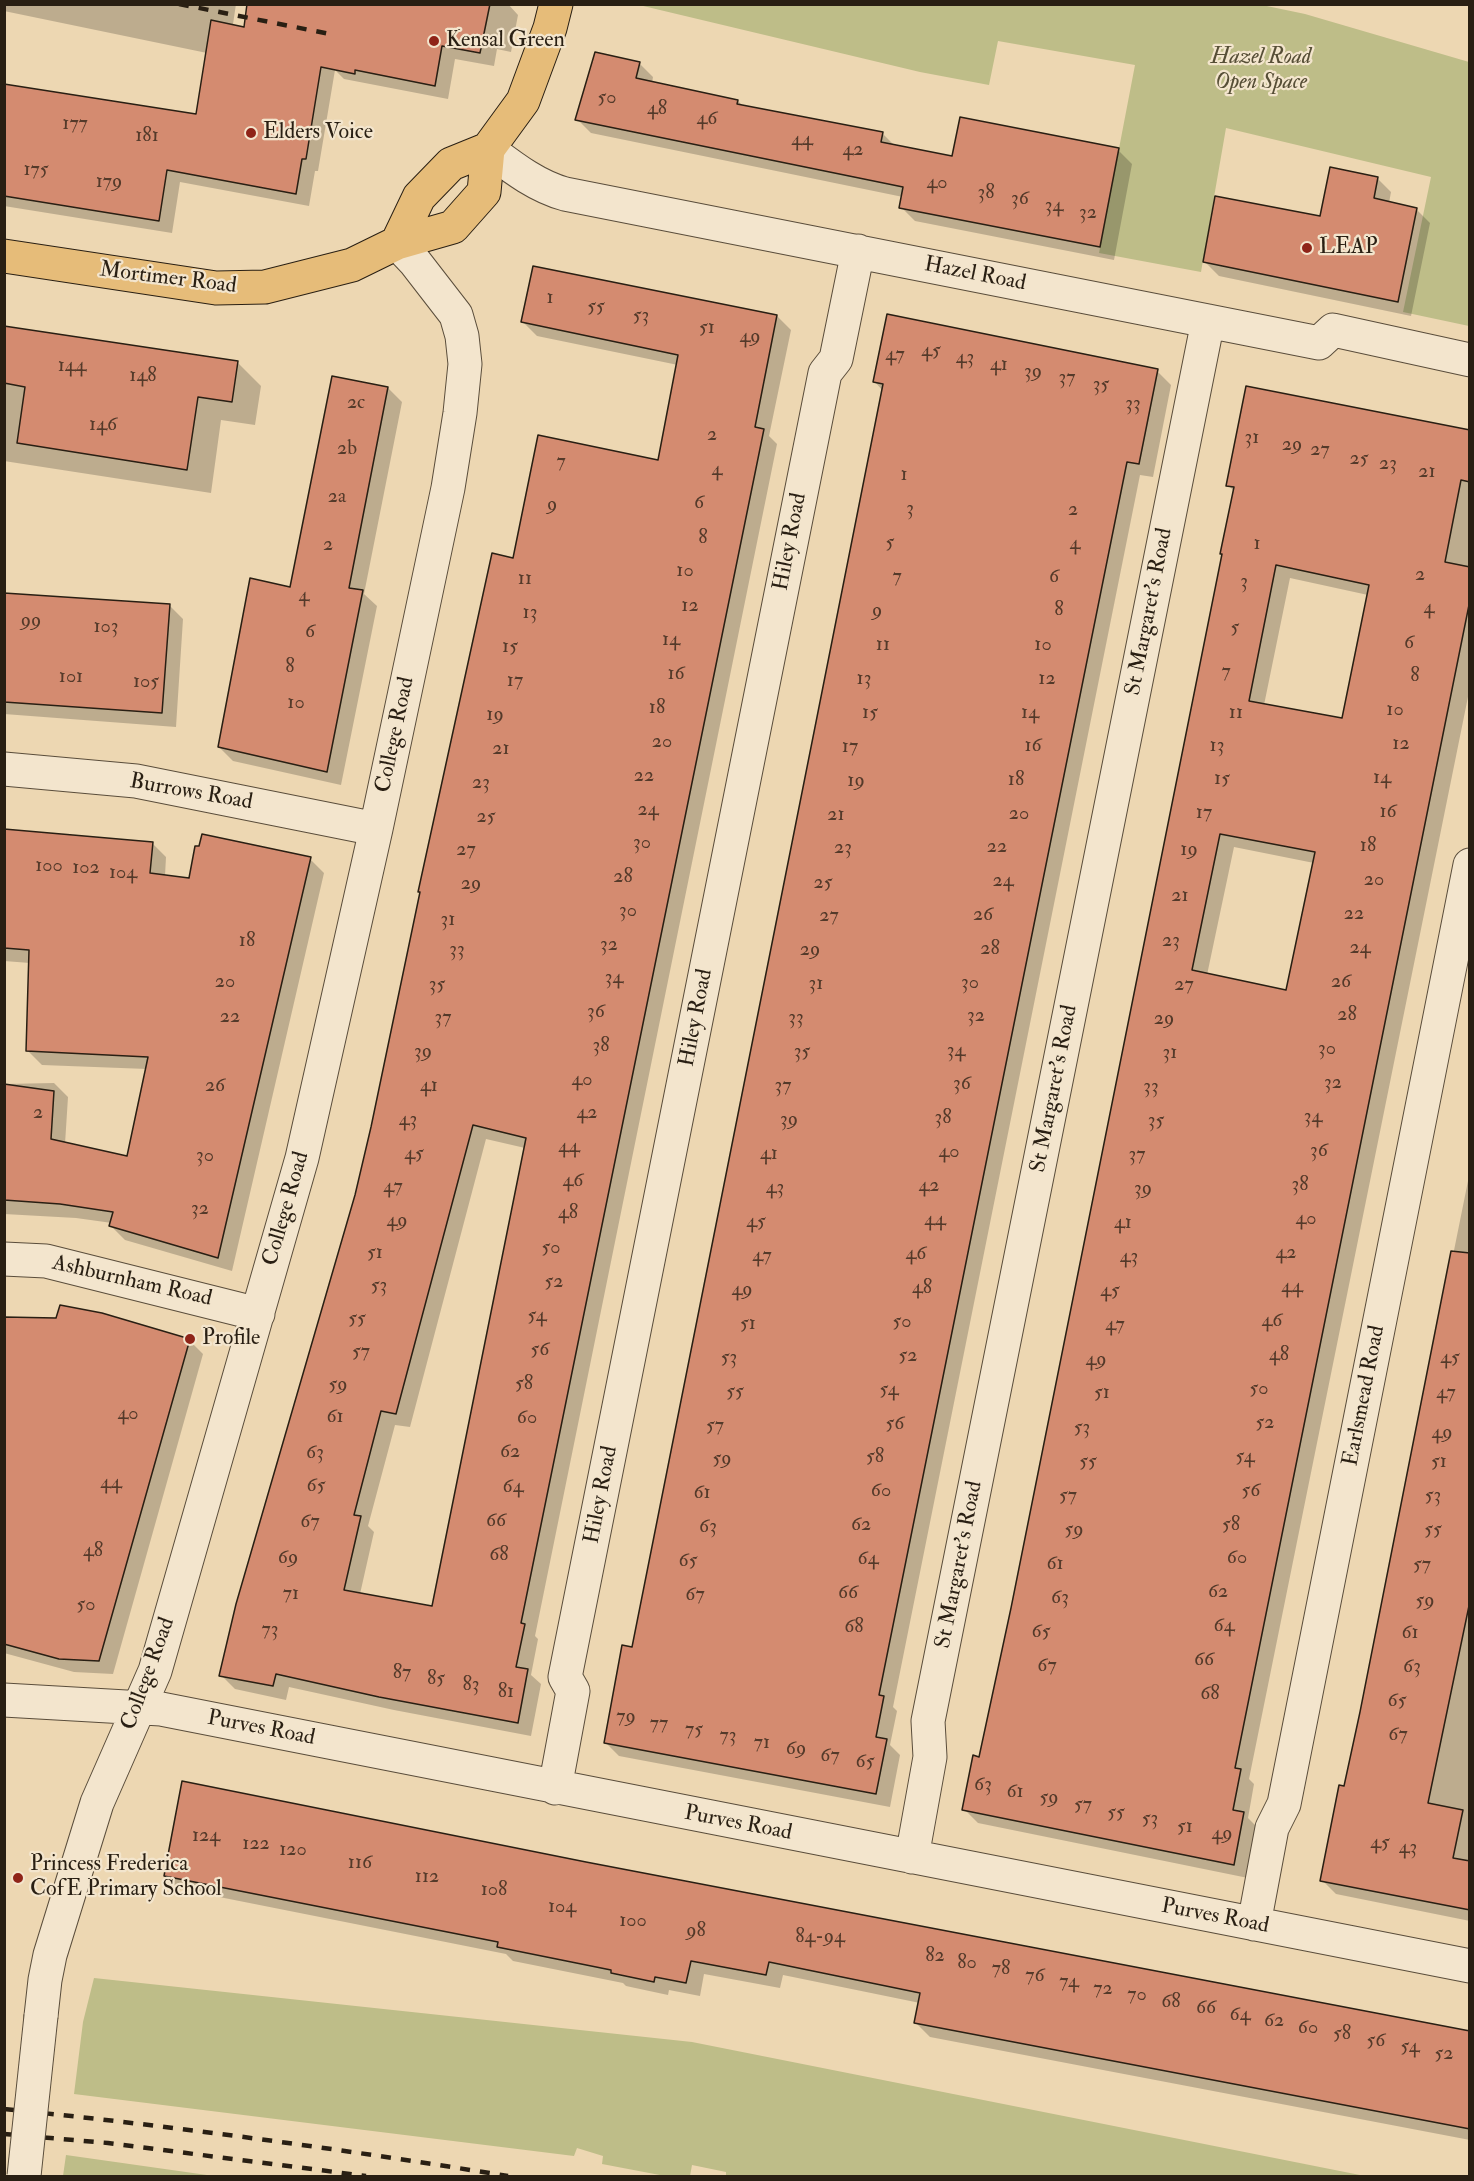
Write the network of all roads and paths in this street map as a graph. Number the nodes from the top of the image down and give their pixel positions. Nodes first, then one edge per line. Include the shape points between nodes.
1 (556, 4) edge
2 (488, 148) junction
3 (397, 243) junction
4 (858, 251) junction
5 (4, 256) edge
6 (1208, 321) junction
7 (1470, 360) edge
8 (4, 769) edge
9 (376, 829) junction
10 (1470, 865) edge
11 (4, 1259) edge
12 (258, 1314) junction
13 (4, 1700) edge
14 (139, 1709) junction
15 (555, 1788) junction
16 (912, 1857) junction
17 (1254, 1924) junction
18 (1470, 1966) edge
19 (24, 2176) edge

1 - 2 main road via 523,101
2 - 3 main road via 451,164 419,197
2 - 3 main road via 484,192 453,227
2 - 4 street, Hazel Road via 534,181 565,194
3 - 5 main road, Mortimer Road via 352,265 258,288 216,288
3 - 9 street, College Road via 456,315 465,364 448,488
4 - 6 street, Hazel Road
4 - 15 street, Hiley Road via 836,359 825,373 568,1666 566,1677 573,1691
6 - 7 street, Hazel Road via 1319,343 1333,330
6 - 16 street, St Margaret's Road via 928,1721 930,1756
8 - 9 street, Burrows Road via 136,781
9 - 12 street, College Road via 303,1158
10 - 17 street, Earlsmead Road via 1284,1804 1272,1828
11 - 12 street, Ashburnham Road via 46,1261
12 - 14 street, College Road via 155,1671
13 - 14 street, Purves Road
14 - 15 street, Purves Road via 161,1709
14 - 19 street, College Road, bridge via 97,1803 50,1955
15 - 16 street, Purves Road
16 - 17 street, Purves Road
17 - 18 street, Purves Road

